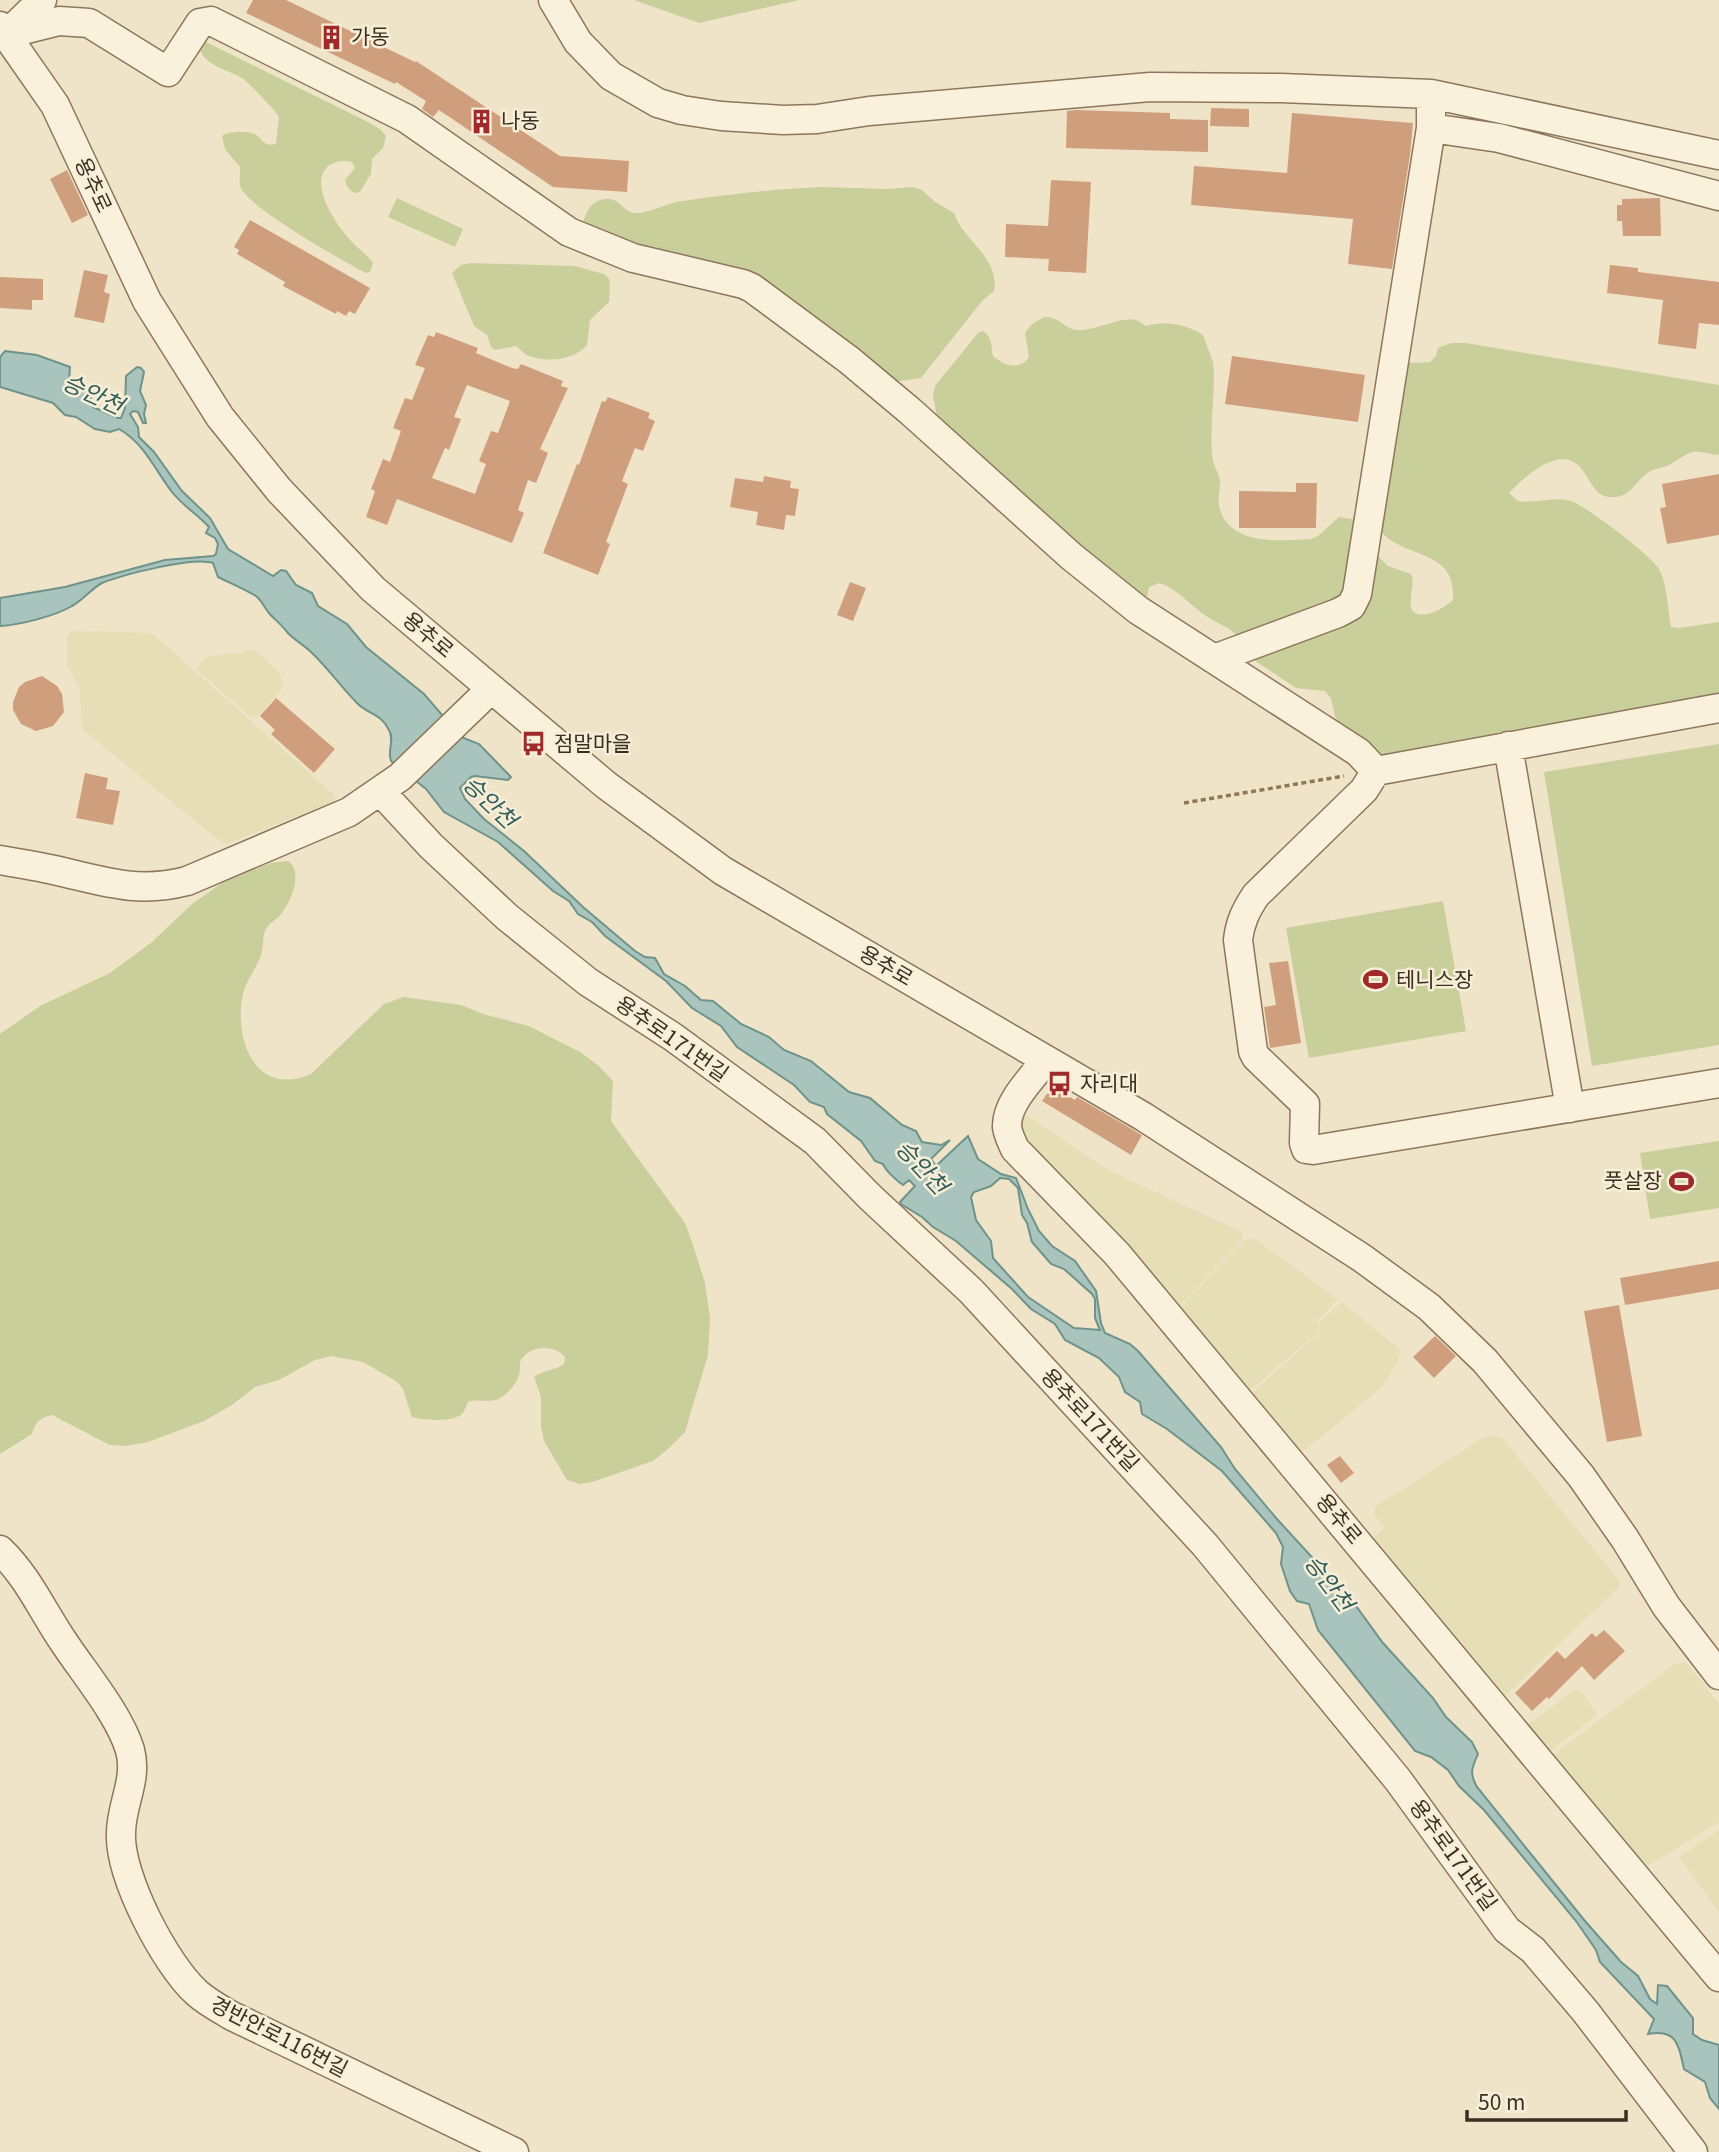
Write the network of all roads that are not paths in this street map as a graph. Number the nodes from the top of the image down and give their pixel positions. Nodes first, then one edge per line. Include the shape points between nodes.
1 (42, 0) edge
2 (553, 0) edge
3 (4, 30) edge
4 (1431, 94) junction
5 (1431, 128) junction
6 (1719, 155) edge
7 (1719, 196) edge
8 (1214, 659) junction
9 (482, 698) junction
10 (1719, 708) edge
11 (1508, 746) junction
12 (1376, 771) junction
13 (391, 784) junction
14 (0, 860) edge
15 (1046, 1059) junction
16 (1719, 1083) edge
17 (1570, 1108) junction
18 (0, 1550) edge
19 (1719, 1675) edge
20 (1719, 1977) edge
21 (513, 2152) edge
22 (1693, 2152) edge

1 - 3 street
2 - 4 street via 578,42 611,76 658,103 721,116 817,119 1150,87
3 - 8 street via 58,21 89,23 168,72 200,23 211,21 407,119 569,232 633,258 752,288 849,360 1138,610
3 - 9 street, 용추로 via 55,105 147,301 220,417 279,490
4 - 5 street
4 - 6 street
5 - 7 street via 1499,138
5 - 8 street via 1357,594 1351,606 1338,612
8 - 12 street via 1358,751
9 - 13 street
9 - 15 street, 용추로 via 723,871
10 - 11 street
11 - 12 street
11 - 17 street
12 - 17 street via 1352,803 1256,895 1239,930 1252,1051 1306,1104 1306,1149
13 - 14 street via 349,812 168,886 110,884
13 - 22 street, 용추로171번길 via 432,846 507,917 588,982 673,1037 815,1141 971,1291 1205,1545 1398,1780 1507,1930 1534,1950
15 - 19 street, 용추로 via 1362,1258 1429,1307 1485,1362 1581,1476 1666,1606
15 - 20 street, 용추로 via 1008,1116 1008,1133 1015,1149 1117,1254
16 - 17 street
18 - 21 street, 경반안로116번길 via 24,1576 123,1732 133,1769 121,1850 155,1935 189,1984 232,2016

